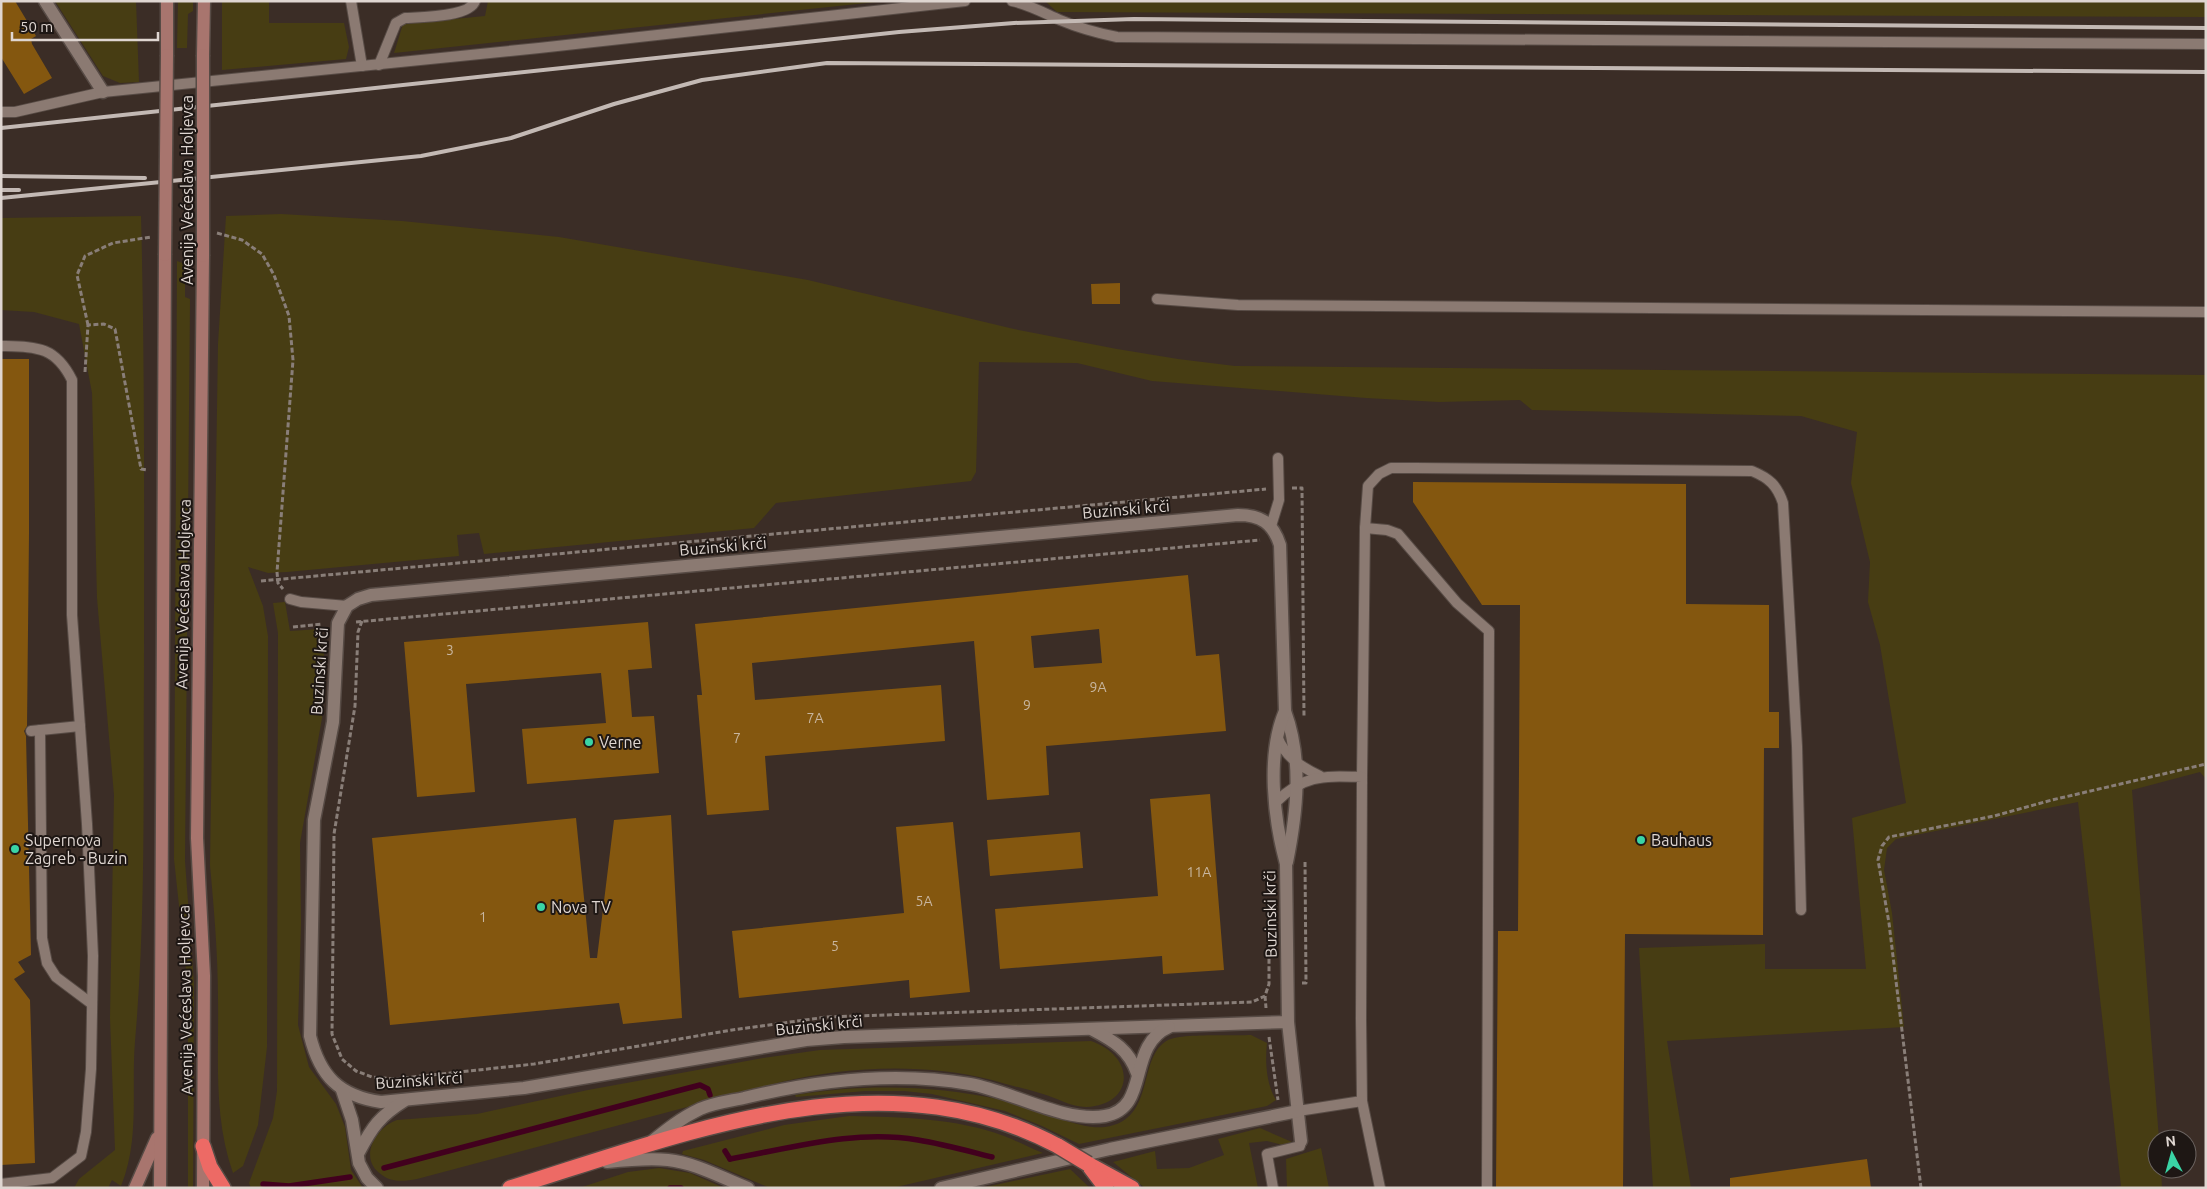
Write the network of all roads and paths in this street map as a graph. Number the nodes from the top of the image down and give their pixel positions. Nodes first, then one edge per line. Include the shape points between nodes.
1 (45, 1) edge
2 (167, 1) edge
3 (204, 1) edge
4 (351, 1) edge
5 (475, 1) edge
6 (964, 1) edge
7 (1012, 1) edge
8 (2206, 44) edge
9 (379, 65) junction
10 (362, 66) junction
11 (103, 92) junction
12 (1, 112) edge
13 (1157, 299) dead end
14 (2206, 312) edge
15 (288, 316) dead end
16 (1, 346) edge
17 (72, 380) junction
18 (1278, 458) dead end
19 (147, 462) dead end
20 (1296, 488) dead end
21 (1267, 489) dead end
22 (1271, 526) junction
23 (1365, 528) junction
24 (1259, 539) dead end
25 (278, 579) junction
26 (261, 581) dead end
27 (290, 599) joint
28 (348, 606) junction
29 (362, 622) dead end
30 (317, 625) dead end
31 (293, 627) dead end
32 (1286, 711) junction
33 (1304, 722) dead end
34 (80, 726) junction
35 (1277, 735) junction
36 (1296, 762) junction
37 (2206, 764) edge
38 (1320, 776) junction
39 (1362, 777) junction
40 (1296, 786) junction
41 (1275, 803) junction
42 (334, 834) dead end
43 (1305, 855) dead end
44 (1286, 864) junction
45 (1800, 910) dead end
46 (1269, 984) dead end
47 (1298, 984) dead end
48 (1265, 996) junction
49 (92, 1004) junction
50 (1266, 1005) dead end
51 (1288, 1022) junction
52 (1172, 1026) junction
53 (1093, 1030) junction
54 (1270, 1044) dead end
55 (1138, 1073) junction
56 (342, 1090) junction
57 (407, 1099) junction
58 (1278, 1100) dead end
59 (1362, 1101) junction
60 (1298, 1111) junction
61 (160, 1128) junction
62 (1302, 1141) joint
63 (650, 1144) junction
64 (203, 1146) junction
65 (359, 1152) junction
66 (592, 1163) junction
67 (1088, 1164) junction
68 (1, 1184) edge
69 (135, 1188) edge
70 (160, 1188) edge
71 (203, 1188) edge
72 (223, 1188) edge
73 (377, 1188) edge
74 (510, 1188) edge
75 (748, 1188) edge
76 (941, 1188) edge
77 (1106, 1188) edge
78 (1132, 1188) edge
79 (1273, 1188) edge
80 (1380, 1188) edge
81 (1487, 1188) edge
82 (1921, 1188) edge

1 - 11 street
2 - 61 main road, Avenija Većeslava Holjevca, bridge
3 - 64 main road, Avenija Većeslava Holjevca, bridge via 197,838 204,976
4 - 10 lane
5 - 9 lane via 474,6 465,12 405,18 396,22
6 - 9 lane
7 - 8 lane via 1030,5 1094,33 1117,37
9 - 10 lane
10 - 11 lane
11 - 12 lane via 15,112
13 - 14 lane via 1238,305
15 - 25 path via 293,360
16 - 17 lane via 46,350 63,363
17 - 19 path via 86,372 88,325 104,324 115,329 141,469 147,472
17 - 34 lane via 72,615
18 - 22 lane via 1279,500
20 - 33 path via 1302,488
21 - 25 path
22 - 28 street, Buzinski krči via 1259,517 1238,515 371,595
22 - 32 street, Buzinski krči via 1280,545
23 - 39 lane
23 - 45 lane via 1368,486 1391,468 1752,471 1766,477 1778,488 1783,503 1797,746
23 - 81 lane via 1398,534 1458,604 1489,631
24 - 29 path
25 - 26 path
25 - 27 path
27 - 28 lane
28 - 56 street, Buzinski krči via 338,623 333,722 314,820 310,1036 320,1064
30 - 31 path
32 - 35 street, Buzinski krči
32 - 36 street via 1295,743
34 - 49 lane via 93,947
34 - 49 lane via 36,731 42,938 47,963 56,977
35 - 36 lane via 1284,752
35 - 41 street, Buzinski krči
36 - 38 lane
36 - 40 street
37 - 82 path via 1994,816 1889,837 1882,846 1878,860 1889,923
38 - 39 lane
38 - 40 lane
39 - 59 lane
40 - 41 lane
40 - 44 street via 1294,822
41 - 44 street, Buzinski krči via 1279,840
42 - 48 path via 332,1034 342,1059 356,1071 372,1077 394,1080 525,1065 827,1017 1201,1005 1252,1002
43 - 47 path via 1306,983
44 - 51 street, Buzinski krči
46 - 48 path
48 - 50 path
49 - 68 lane via 91,1069 81,1156 52,1178
51 - 52 street, Buzinski krči
51 - 60 street, Buzinski krči
52 - 53 street, Buzinski krči
52 - 55 street via 1148,1044
53 - 55 street via 1123,1048
53 - 57 street, Buzinski krči via 806,1040 524,1088
54 - 58 path
55 - 63 street via 1133,1095 1127,1104 1106,1116 1069,1115 1011,1094 970,1084 872,1078 775,1090 702,1108 678,1120
56 - 57 street, Buzinski krči via 381,1102
56 - 65 street
57 - 65 street via 373,1126
59 - 60 lane
59 - 80 lane
60 - 62 street, Buzinski krči
60 - 76 street
61 - 69 main road
61 - 70 main road, Avenija Većeslava Holjevca
62 - 79 lane via 1300,1146 1267,1154
63 - 66 highway
63 - 67 highway, bridge via 789,1110 862,1102 937,1107 973,1115 1026,1132
64 - 71 main road, Avenija Većeslava Holjevca
64 - 72 highway via 210,1167
65 - 73 street via 362,1170
66 - 74 highway
66 - 75 street via 645,1158 670,1160 709,1171
67 - 77 highway
67 - 78 highway

